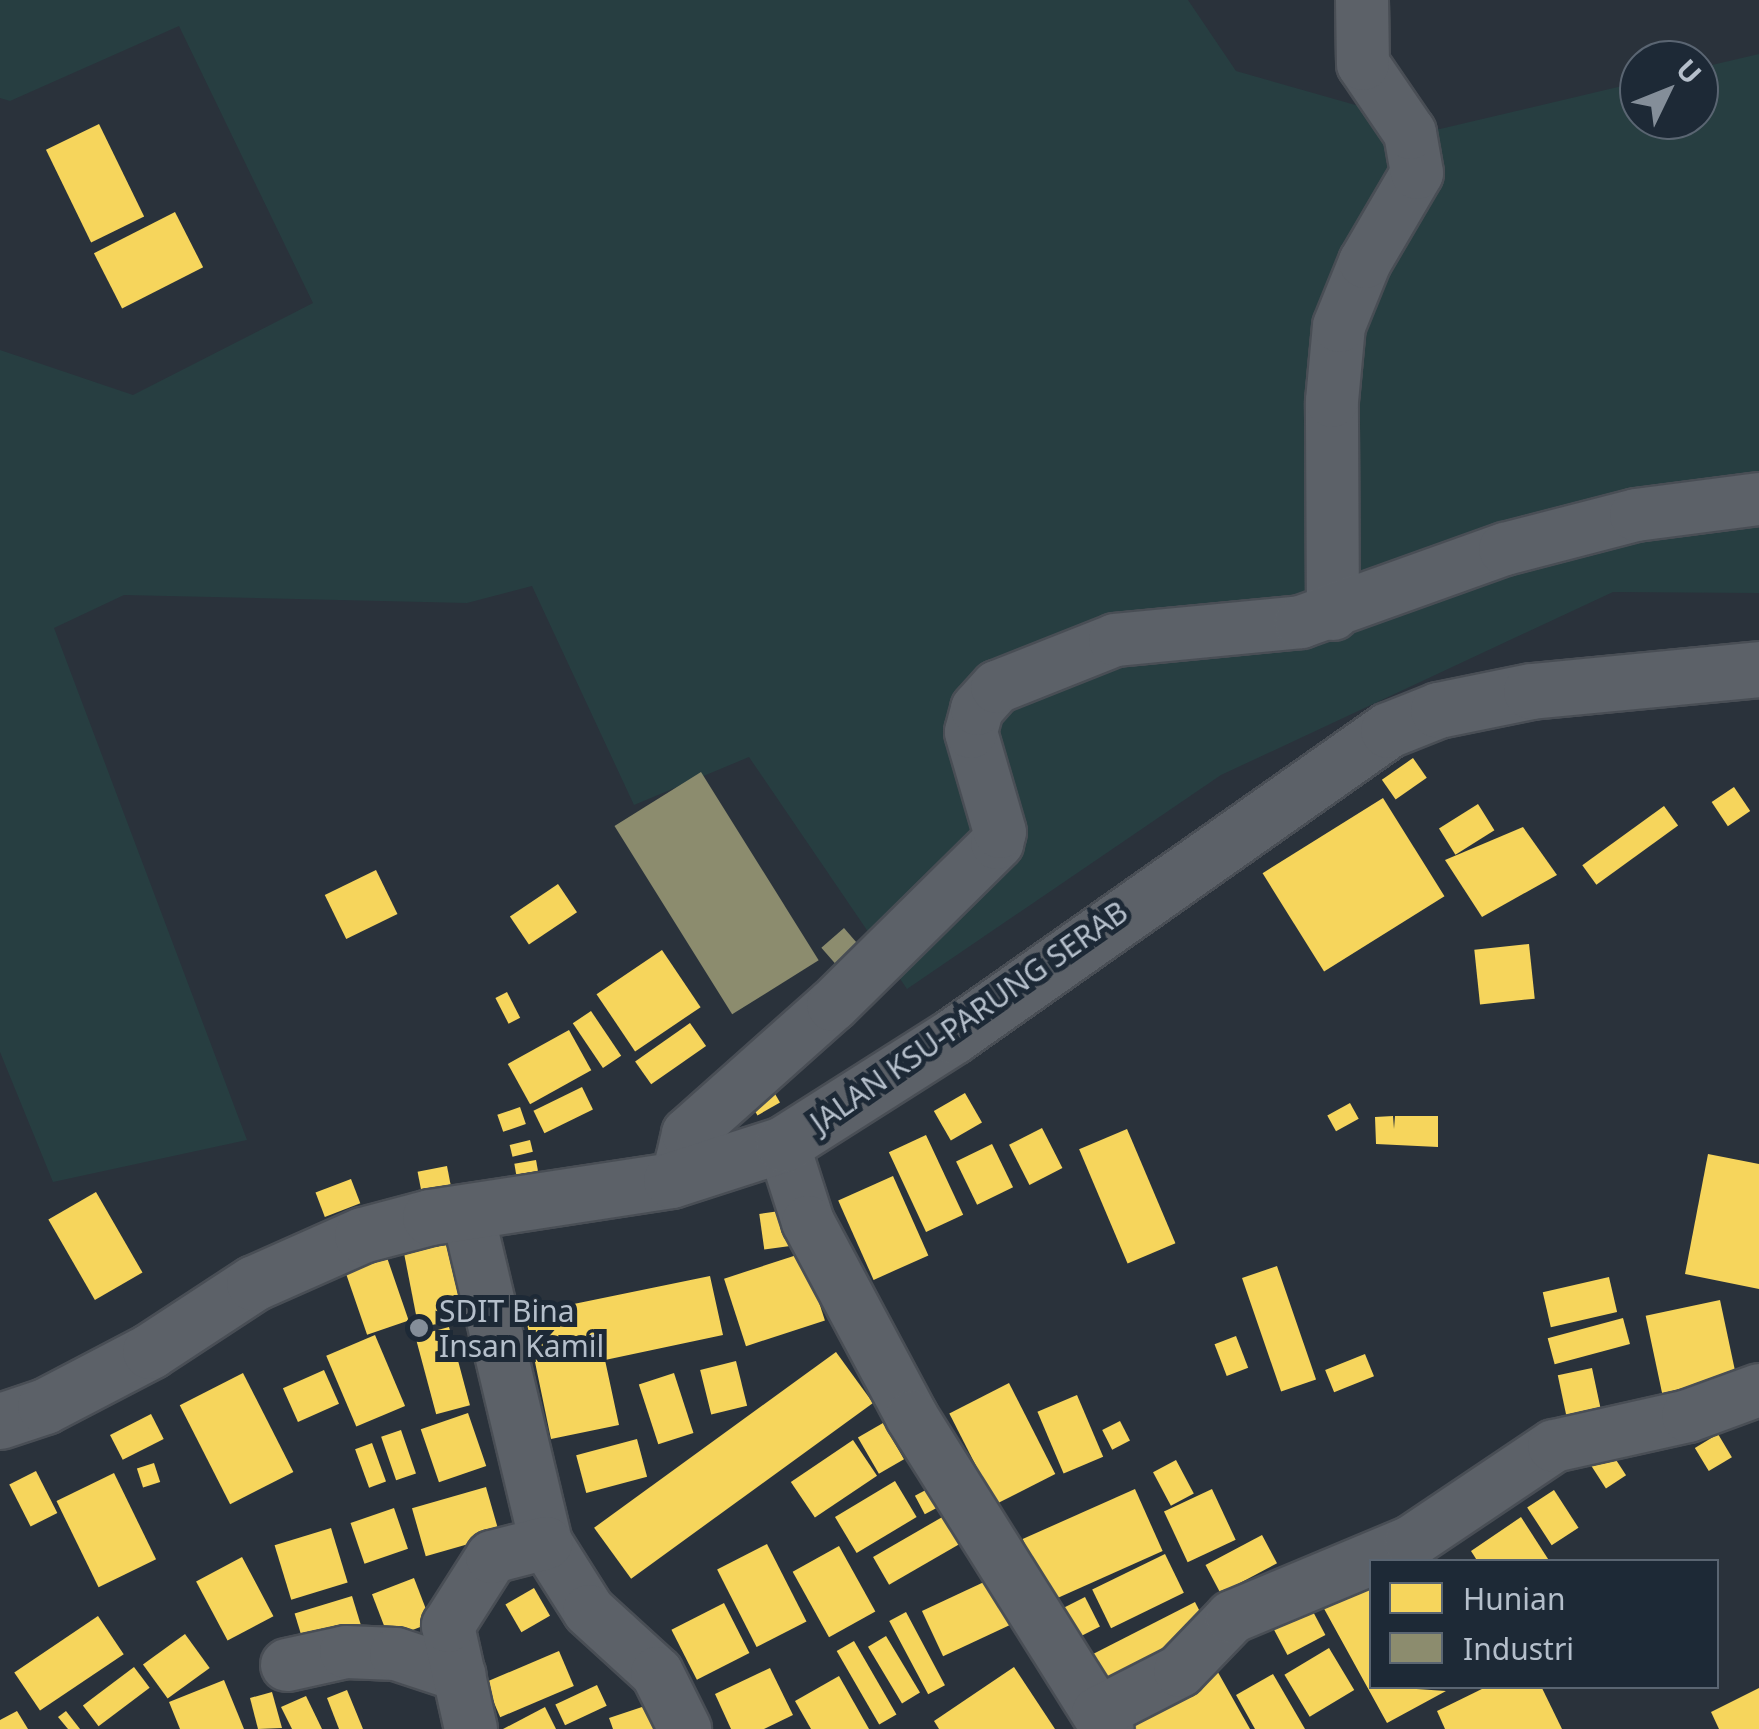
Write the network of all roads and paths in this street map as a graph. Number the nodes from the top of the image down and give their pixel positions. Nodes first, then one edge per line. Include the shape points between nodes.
1 (1362, 0) edge
2 (1759, 500) edge
3 (1333, 614) junction
4 (1759, 669) edge
5 (783, 1144) junction
6 (688, 1176) junction
7 (467, 1211) junction
8 (1759, 1390) edge
9 (0, 1421) edge
10 (546, 1543) junction
11 (1371, 1559) edge
12 (1369, 1560) edge
13 (287, 1665) dead end
14 (460, 1675) junction
15 (1103, 1721) edge
16 (470, 1729) edge
17 (685, 1729) edge

1 - 3 street via 1363,64 1410,134 1417,173 1365,262 1339,326
2 - 3 street via 1636,515 1505,549
3 - 6 street via 1116,640 996,687 977,709 971,732 1000,832 997,843 833,1005 688,1134 682,1160
4 - 5 street, JALAN KSU-PARUNG SERAB via 1531,691 1438,710 1388,730 937,1047
5 - 6 street, JALAN KSU-PARUNG SERAB
5 - 15 street via 808,1222 921,1434
6 - 7 street, JALAN KSU-PARUNG SERAB
7 - 9 street, JALAN KSU-PARUNG SERAB via 398,1225 306,1256 150,1350 45,1406
7 - 10 street
8 - 11 street via 1688,1416 1554,1446 1412,1542
10 - 14 street via 492,1557 448,1626
10 - 17 street via 589,1611 657,1672
12 - 15 street via 1232,1617 1180,1672
13 - 14 street via 346,1652 396,1654
14 - 16 street

